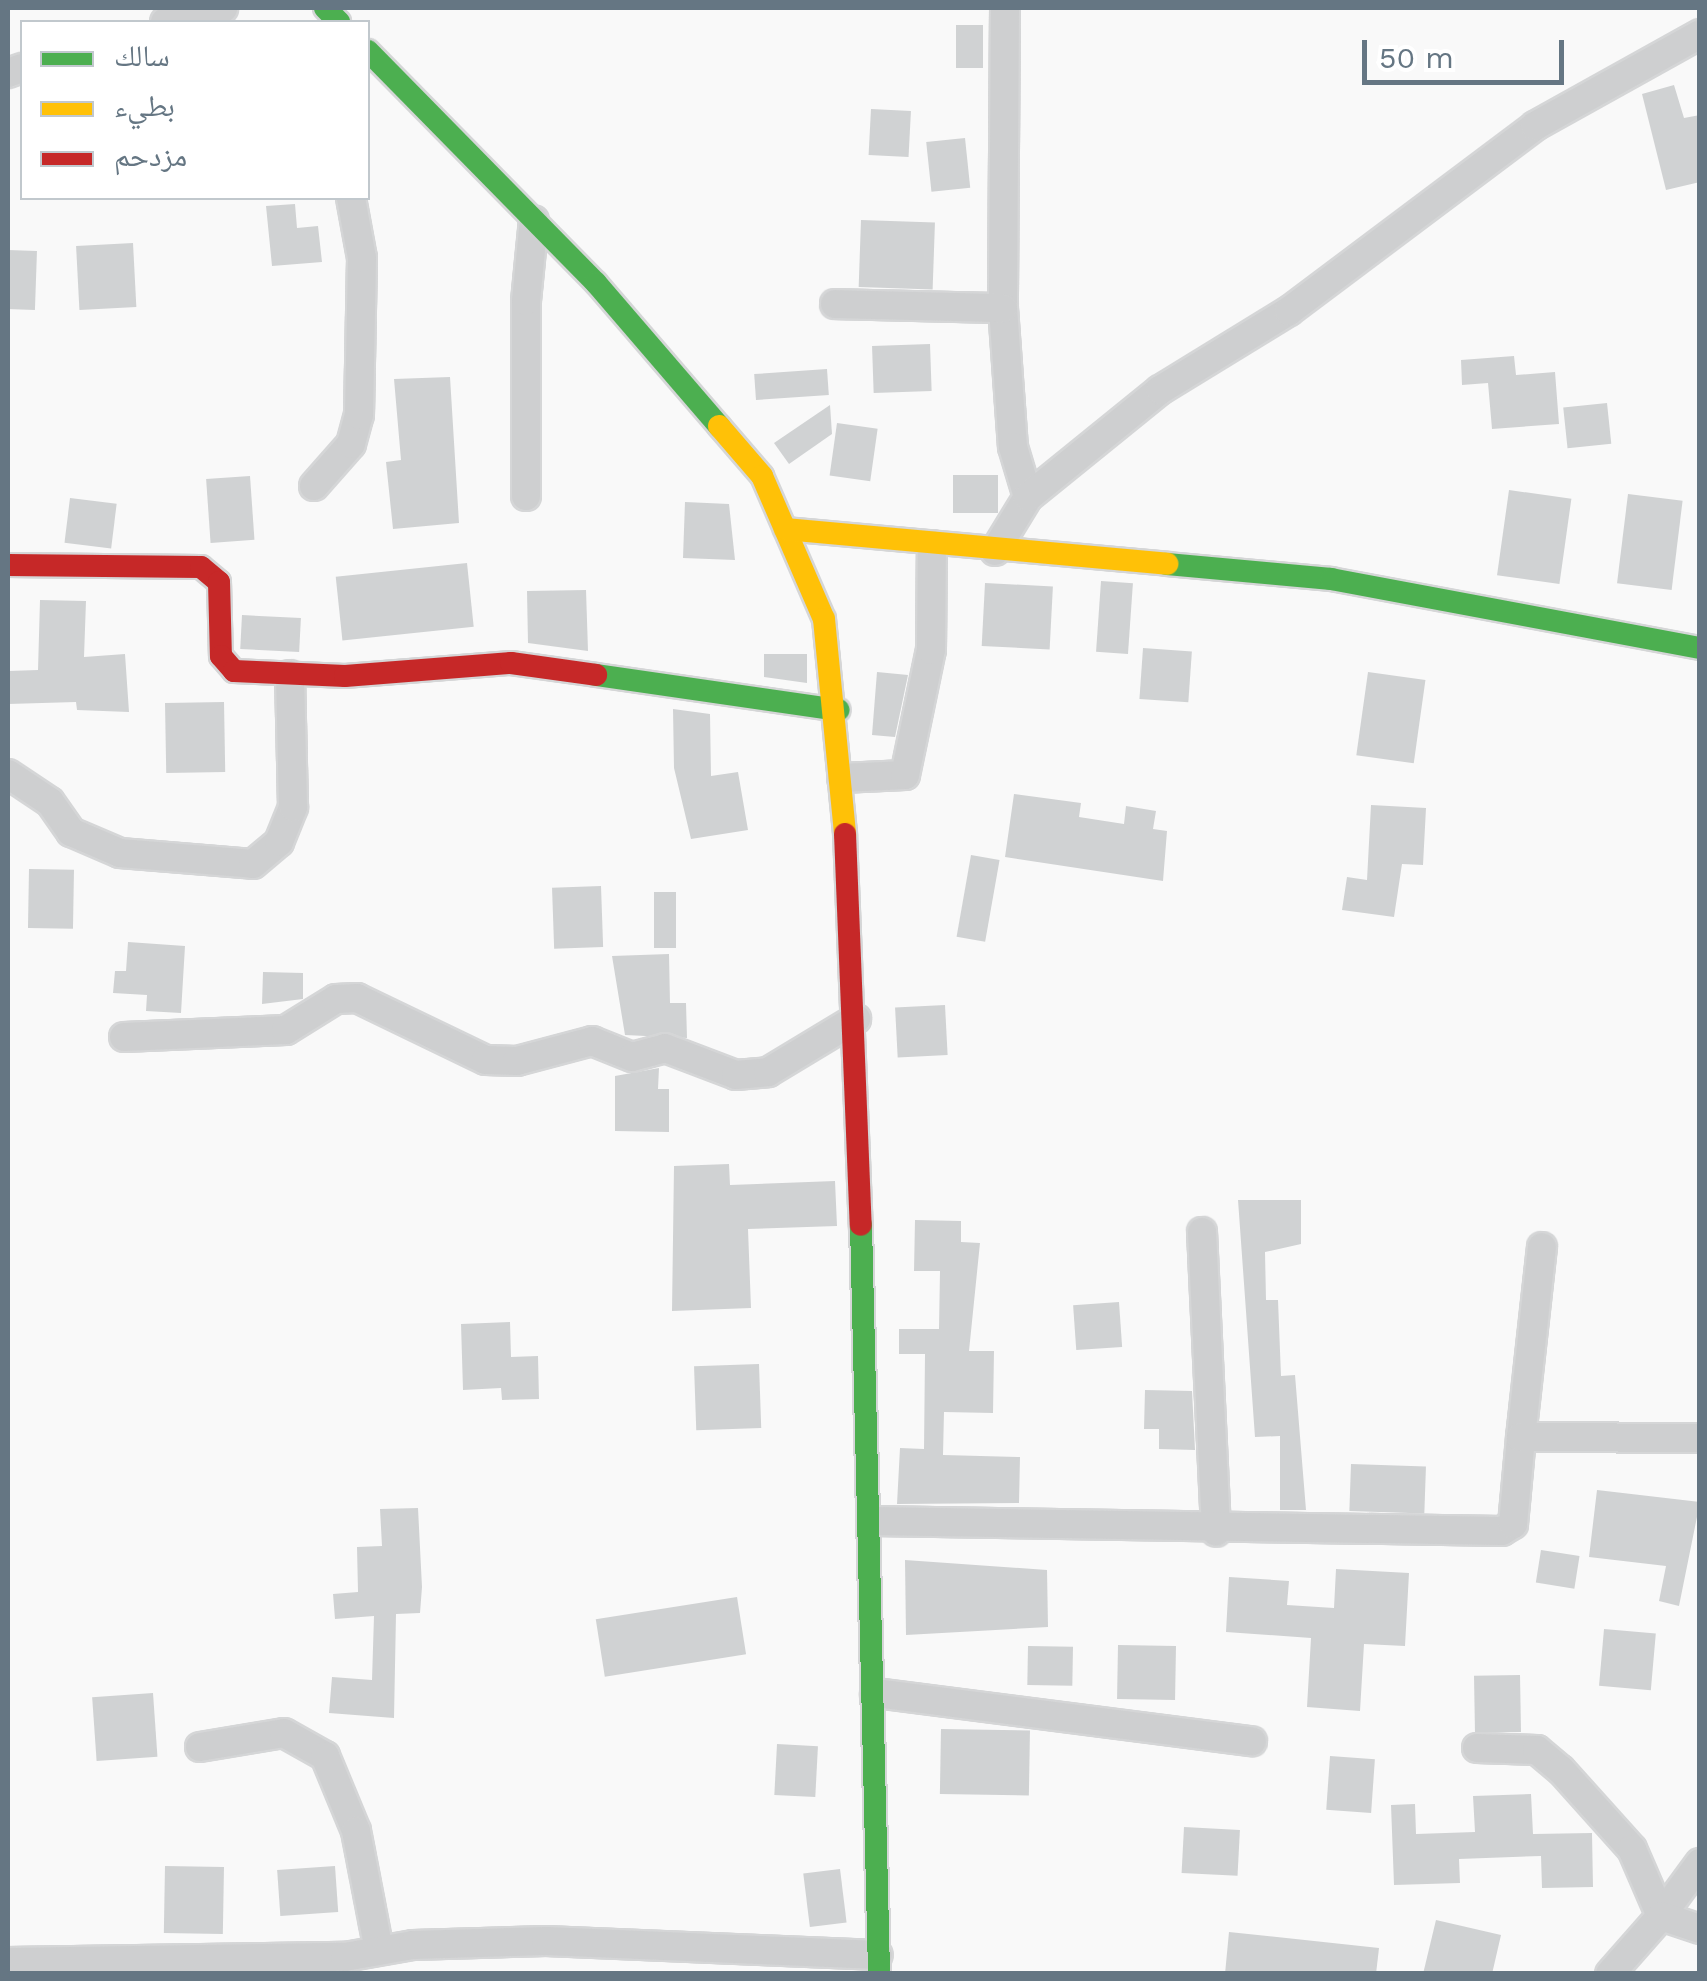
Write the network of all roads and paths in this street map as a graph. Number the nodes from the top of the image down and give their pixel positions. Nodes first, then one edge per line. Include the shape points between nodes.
1 (223, 8) edge
2 (1006, 8) edge
3 (172, 20) edge
4 (1700, 34) edge
5 (370, 53) edge
6 (352, 200) edge
7 (534, 220) junction
8 (835, 304) dead end
9 (1003, 308) junction
10 (314, 486) dead end
11 (526, 496) dead end
12 (1028, 497) junction
13 (785, 529) junction
14 (932, 544) junction
15 (995, 551) junction
16 (8, 565) edge
17 (1700, 648) edge
18 (290, 675) junction
19 (838, 710) junction
20 (8, 774) edge
21 (842, 778) junction
22 (856, 1019) junction
23 (124, 1037) dead end
24 (1202, 1232) dead end
25 (1542, 1248) dead end
26 (1521, 1437) junction
27 (1700, 1438) edge
28 (873, 1521) junction
29 (1216, 1532) junction
30 (875, 1692) junction
31 (1252, 1740) dead end
32 (200, 1747) dead end
33 (1476, 1748) dead end
34 (1700, 1862) edge
35 (1661, 1916) junction
36 (1700, 1928) edge
37 (379, 1950) junction
38 (8, 1962) edge
39 (878, 1964) edge
40 (1610, 1974) edge

1 - 3 street
2 - 9 street
4 - 12 street via 1535,126 1290,311 1160,390
5 - 7 street
6 - 10 street via 362,258 360,414 351,444
7 - 11 street via 526,301
7 - 13 street via 762,476
8 - 9 street
9 - 12 street via 1012,448
12 - 15 street
13 - 14 street
13 - 19 street via 824,619
14 - 15 street
14 - 21 street via 931,650 905,775
15 - 17 street via 1331,579
16 - 18 street via 201,566 219,582 223,666
18 - 19 street via 511,663
18 - 20 street via 293,806 279,842 253,864 120,853 70,832 50,802
19 - 21 street
21 - 22 street
22 - 23 street via 768,1072 736,1075 666,1048 632,1058 592,1041 518,1061 486,1060 357,998 336,999 286,1030
22 - 28 street
24 - 29 street
25 - 26 street
26 - 27 street
26 - 29 street via 1513,1524 1502,1531
28 - 29 street via 982,1517
28 - 30 street
30 - 31 street
30 - 39 street
32 - 37 street via 284,1733 325,1756 356,1831
33 - 35 street via 1537,1750 1561,1770 1632,1849
34 - 35 street
35 - 36 street
35 - 40 street
37 - 38 street via 345,1957
37 - 39 street via 664,1940

